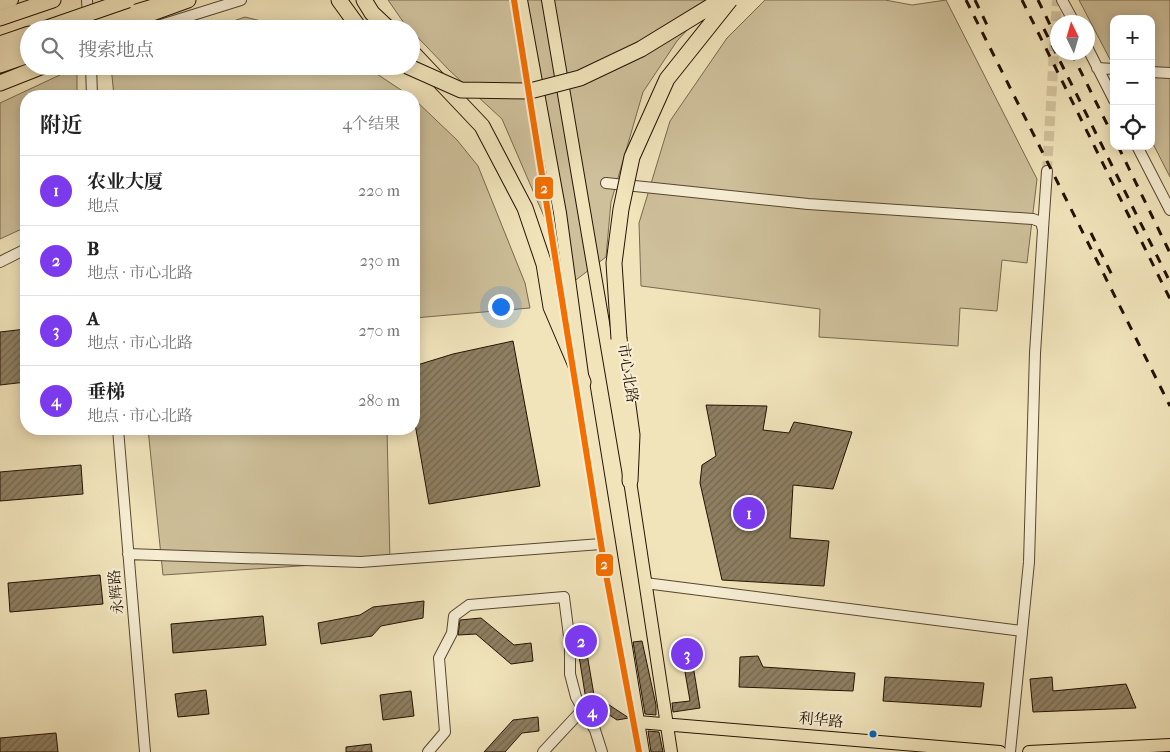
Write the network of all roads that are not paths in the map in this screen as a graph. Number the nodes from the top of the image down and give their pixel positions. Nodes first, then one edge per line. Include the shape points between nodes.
1 (12, 0) edge
2 (52, 0) edge
3 (87, 0) edge
4 (128, 0) edge
5 (171, 0) edge
6 (188, 0) edge
7 (241, 0) edge
8 (339, 0) edge
9 (364, 0) edge
10 (521, 0) edge
11 (548, 0) edge
12 (721, 0) edge
13 (730, 0) edge
14 (1062, 0) edge
15 (0, 4) edge
16 (1070, 15) edge
17 (0, 18) edge
18 (70, 20) edge
19 (88, 20) edge
20 (107, 20) edge
21 (133, 20) edge
22 (177, 20) edge
23 (352, 20) edge
24 (379, 20) edge
25 (20, 37) edge
26 (0, 44) edge
27 (20, 48) edge
28 (0, 55) edge
29 (20, 59) edge
30 (1093, 60) edge
31 (420, 61) edge
32 (0, 65) edge
33 (1097, 68) junction
34 (1110, 69) edge
35 (420, 72) edge
36 (1155, 72) edge
37 (1170, 73) edge
38 (20, 75) edge
39 (91, 75) edge
40 (0, 83) edge
41 (92, 90) edge
42 (1110, 92) edge
43 (1139, 150) edge
44 (1047, 170) tunnel mouth
45 (606, 182) dead end
46 (1170, 210) edge
47 (1043, 230) junction
48 (20, 252) edge
49 (0, 262) edge
50 (583, 382) junction
51 (118, 435) edge
52 (630, 481) junction
53 (601, 544) dead end
54 (128, 554) junction
55 (645, 583) junction
56 (1022, 631) junction
57 (583, 710) junction
58 (638, 726) junction
59 (667, 728) junction
60 (1170, 745) edge
61 (145, 752) edge
62 (428, 752) edge
63 (543, 752) edge
64 (602, 752) edge
65 (643, 752) edge
66 (671, 752) edge
67 (901, 752) edge
68 (1000, 752) edge
69 (1010, 752) edge
70 (1029, 752) edge

1 - 15 main road
2 - 17 highway
3 - 19 street
4 - 18 highway, bridge
5 - 20 main road
6 - 21 highway
7 - 22 street
8 - 23 highway
9 - 24 highway
10 - 50 main road via 560,213
11 - 52 main road, 市心北路
12 - 35 highway, bridge via 641,49 580,78 530,91 461,90
13 - 52 highway, bridge via 667,79 632,157 621,209 614,263 619,339 632,435
14 - 16 street
25 - 26 highway
27 - 28 main road
29 - 32 highway
30 - 33 street
31 - 50 highway, bridge via 482,126 525,208 544,264 551,307
33 - 34 street
33 - 42 street
36 - 37 street
38 - 40 highway
39 - 41 street
43 - 46 street
44 - 47 street
45 - 47 street via 808,204 1033,219 1041,222
47 - 56 street via 1035,353 1029,562
48 - 49 street
50 - 58 main road
51 - 54 street, 永辉路
52 - 55 main road, 市心北路
53 - 54 street via 361,562
54 - 61 street, 永辉路
55 - 56 street
55 - 59 main road, 市心北路
56 - 69 street
57 - 62 street via 576,698 570,674 564,597 469,605 454,616 452,633 439,658 445,732
57 - 63 street
57 - 64 street via 595,730
58 - 59 main road, 利华路
58 - 65 main road
59 - 66 main road, 市心北路
59 - 67 main road, 利华路
59 - 68 main road, 利华路
60 - 70 main road

